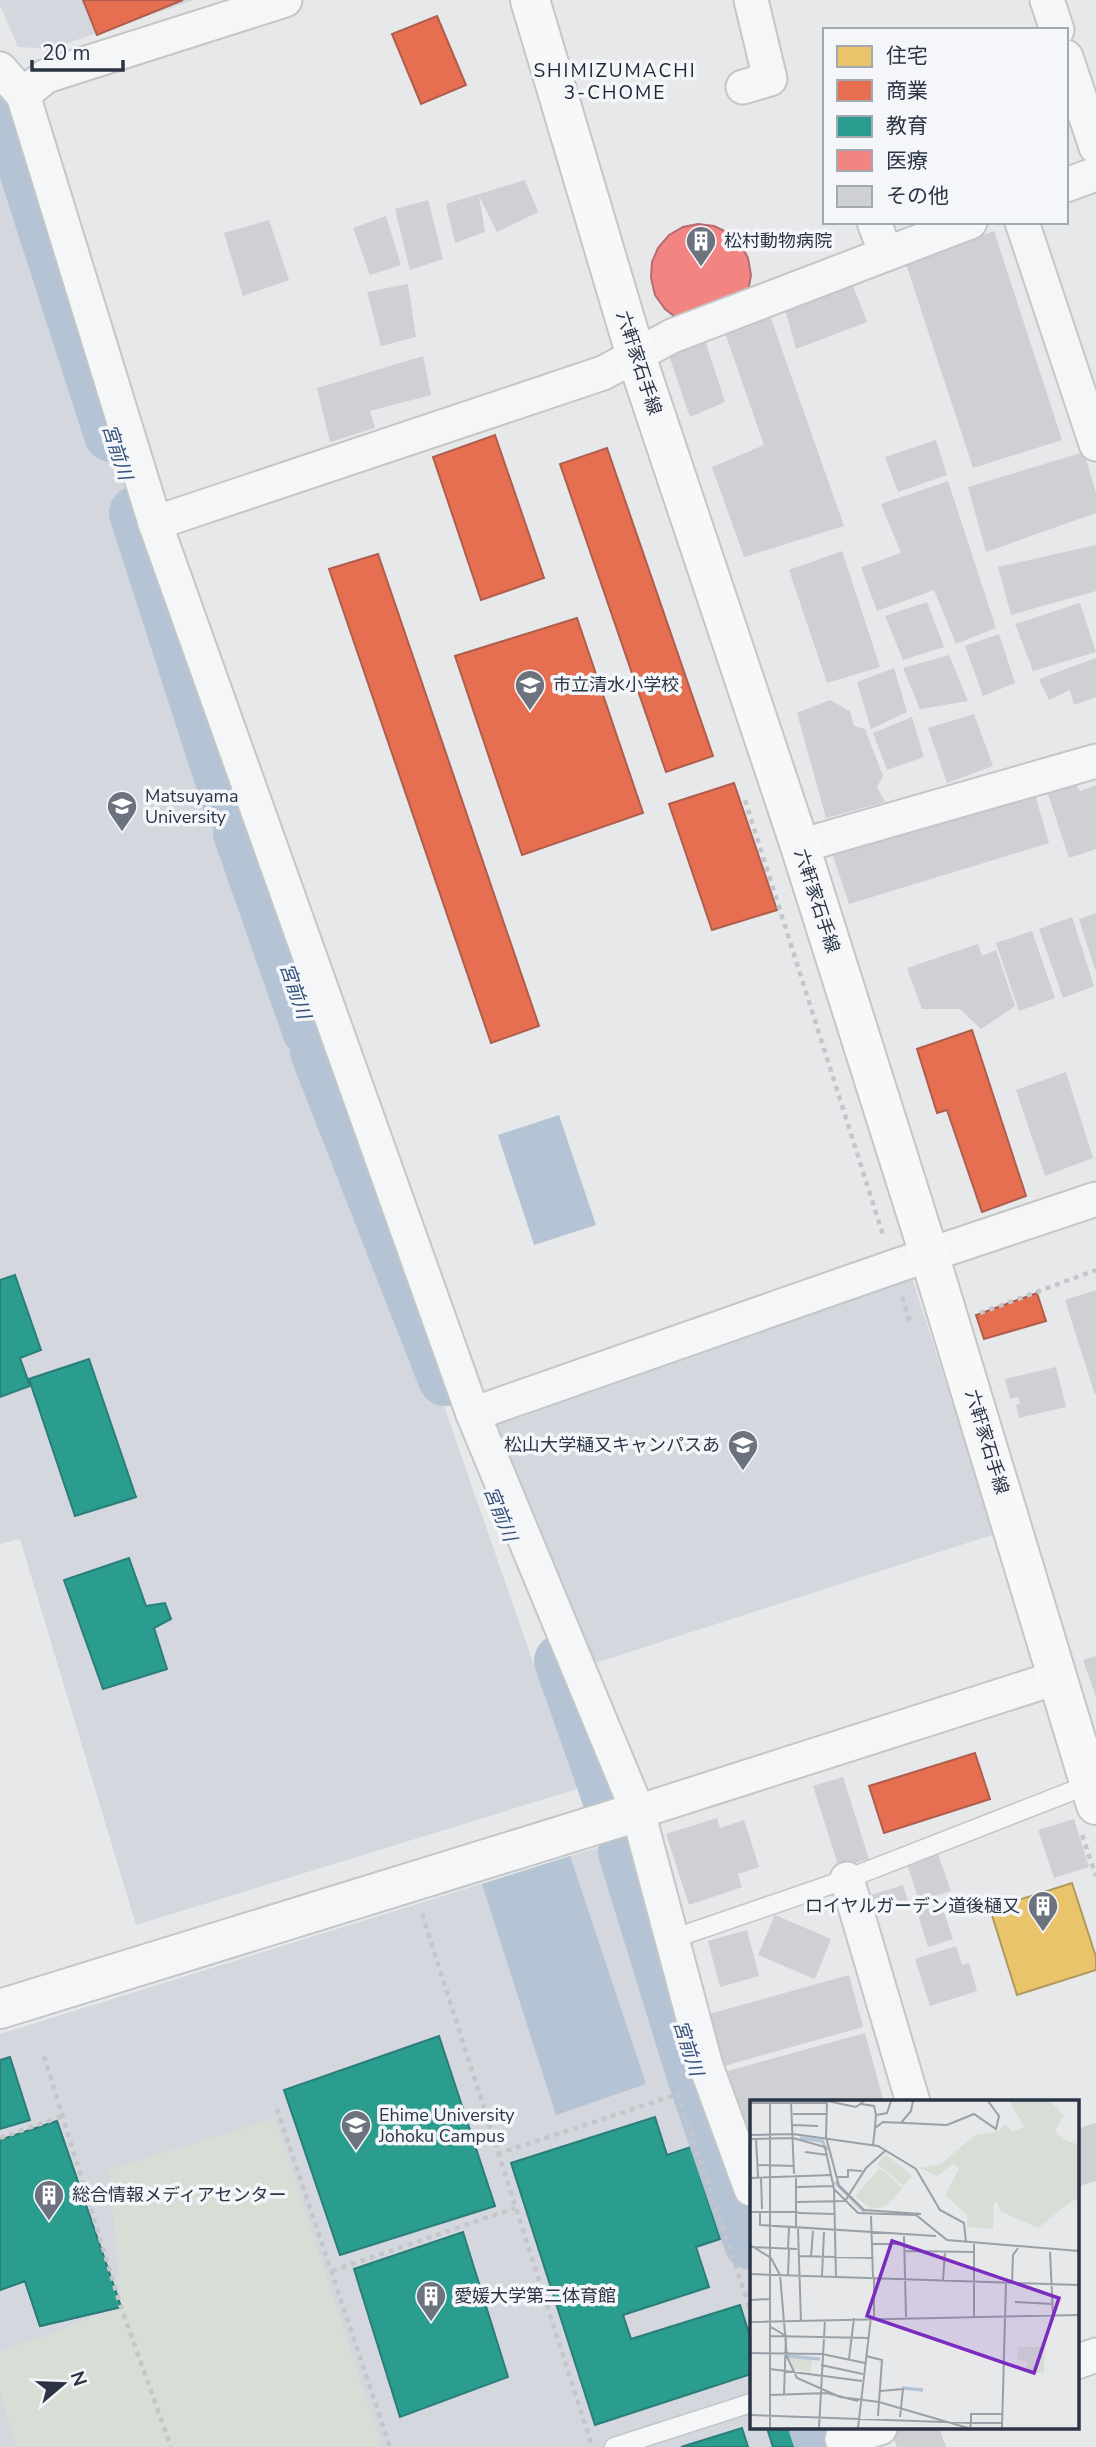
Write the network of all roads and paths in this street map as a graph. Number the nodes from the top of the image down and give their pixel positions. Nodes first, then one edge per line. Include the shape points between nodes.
1 (285, 0) edge
2 (530, 0) edge
3 (751, 0) edge
4 (1047, 0) edge
5 (1056, 28) edge
6 (1068, 63) edge
7 (0, 68) edge
8 (743, 86) dead end
9 (23, 95) junction
10 (1096, 147) edge
11 (1096, 174) edge
12 (1068, 184) edge
13 (875, 224) edge
14 (965, 224) edge
15 (1024, 224) edge
16 (886, 254) junction
17 (636, 356) junction
18 (1096, 444) edge
19 (155, 523) junction
20 (1096, 761) edge
21 (800, 846) junction
22 (1096, 1199) edge
23 (929, 1254) junction
24 (1096, 1270) edge
25 (976, 1315) dead end
26 (473, 1414) junction
27 (1059, 1677) junction
28 (1091, 1775) edge
29 (625, 1816) junction
30 (847, 1879) junction
31 (412, 1882) junction
32 (672, 1939) junction
33 (0, 2009) edge
34 (44, 2056) dead end
35 (912, 2100) edge
36 (277, 2109) dead end
37 (63, 2116) junction
38 (0, 2138) edge
39 (497, 2154) junction
40 (750, 2186) edge
41 (515, 2208) junction
42 (332, 2272) junction
43 (750, 2309) edge
44 (1096, 2355) edge
45 (1078, 2362) edge
46 (750, 2403) edge
47 (872, 2430) edge
48 (841, 2438) edge
49 (171, 2447) edge
50 (390, 2447) edge
51 (592, 2447) edge
52 (614, 2447) edge

1 - 9 street via 46,76
2 - 17 main road, 六軒家石手線
3 - 8 street via 770,79
4 - 5 street
6 - 10 street
7 - 9 street
9 - 19 street
11 - 12 street
13 - 16 street
14 - 16 street
15 - 18 street
16 - 17 street via 672,336
17 - 19 street via 603,373
17 - 21 main road, 六軒家石手線
19 - 26 street
20 - 21 street
21 - 23 main road, 六軒家石手線
22 - 23 street
23 - 26 street
23 - 27 main road, 六軒家石手線
24 - 25 path
26 - 29 street
27 - 28 main road, 六軒家石手線
27 - 29 street
28 - 30 lane
29 - 31 street
29 - 32 street
30 - 32 lane
30 - 35 street
31 - 33 street
31 - 39 path
32 - 40 street via 706,2066
34 - 37 path
36 - 42 path
37 - 38 path
37 - 49 path via 121,2307
39 - 41 path
39 - 43 path via 678,2094
41 - 42 path
41 - 51 path
42 - 50 path
44 - 45 street
46 - 52 lane
47 - 48 street

